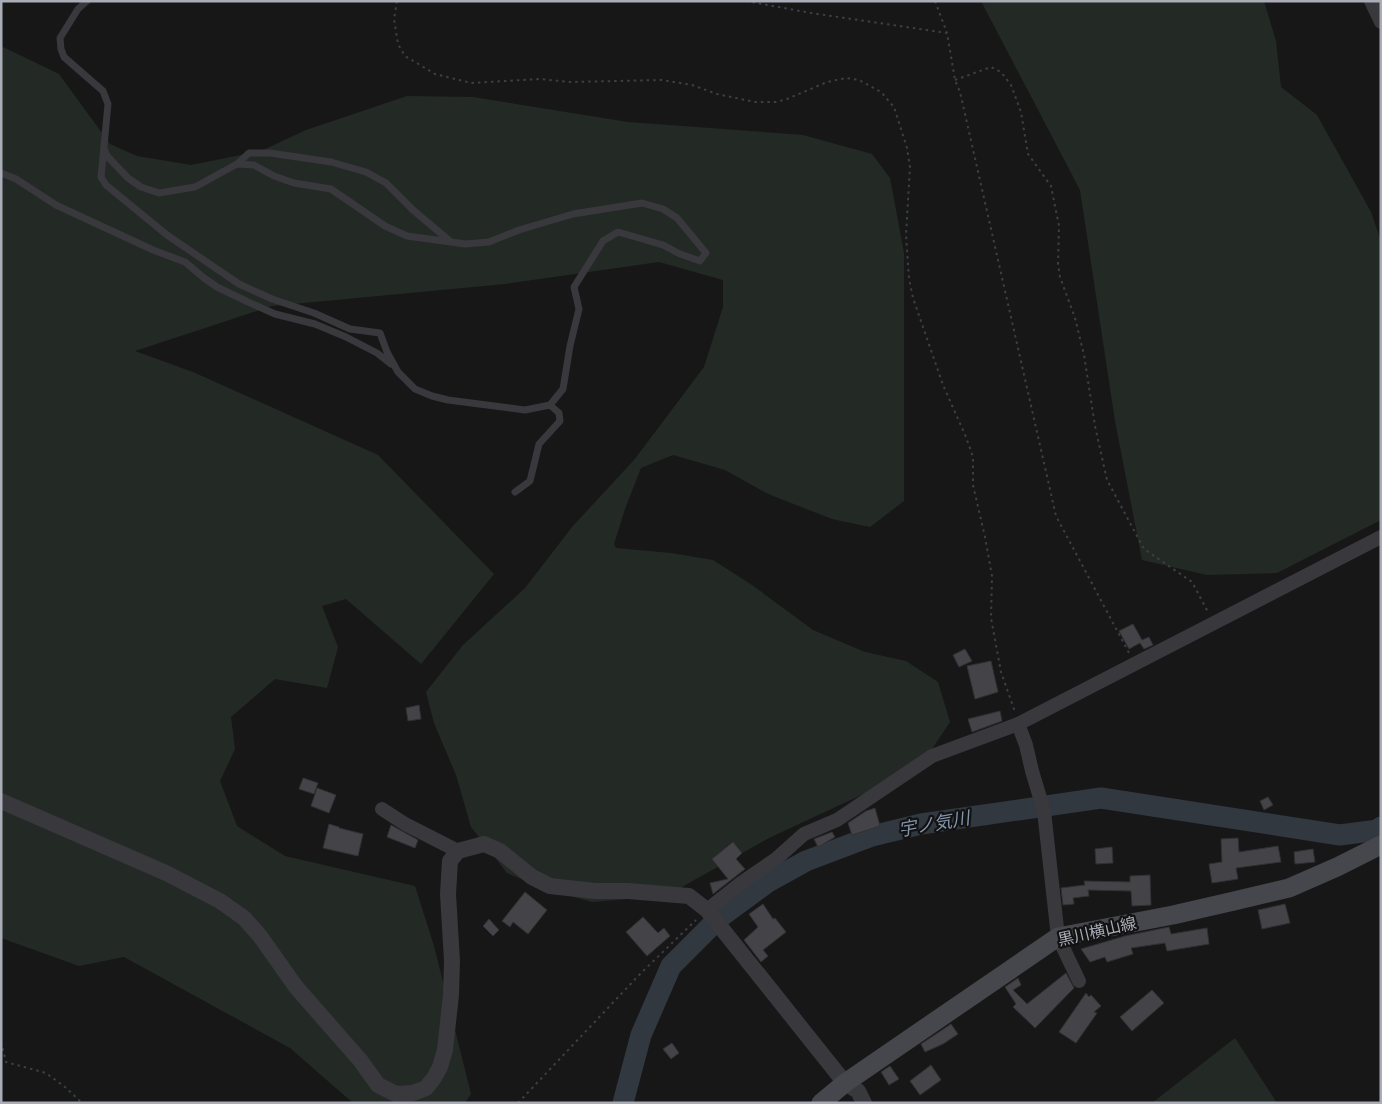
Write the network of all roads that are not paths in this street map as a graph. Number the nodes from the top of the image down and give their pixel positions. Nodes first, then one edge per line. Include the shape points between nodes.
1 (87, 1) edge
2 (1371, 1) edge
3 (1381, 22) edge
4 (104, 148) junction
5 (237, 164) junction
6 (1, 173) edge
7 (451, 242) junction
8 (395, 368) junction
9 (550, 405) junction
10 (515, 492) dead end
11 (1381, 537) edge
12 (1018, 724) junction
13 (1, 801) edge
14 (382, 809) dead end
15 (1381, 845) edge
16 (458, 851) junction
17 (706, 910) junction
18 (1058, 937) junction
19 (1079, 981) dead end
20 (845, 1083) junction
21 (821, 1103) edge
22 (864, 1103) edge

1 - 4 lane via 78,9 60,38 61,48 64,57 103,91 108,104
2 - 3 street
4 - 5 lane via 107,156 128,178 159,193 195,187
4 - 8 lane via 101,177 106,185 167,235 239,284 350,329 380,333
5 - 7 lane via 254,165 294,183 331,189 386,226 407,236
5 - 7 lane via 249,153 270,153 331,162 366,172 386,183
6 - 8 lane via 56,205 185,262 217,287 275,314 314,324 346,337 376,353
7 - 9 lane via 489,242 573,214 642,203 663,209 677,218 706,253 700,260 618,232 603,241 574,287 580,309 563,389
8 - 9 lane via 415,390 448,400 525,410
9 - 10 lane via 559,413 560,421 539,444 530,481
11 - 12 street
12 - 17 street via 932,756 837,820 804,834 776,859
12 - 18 street via 1043,806
13 - 16 street via 166,873 220,901 244,918 296,987 378,1085 396,1094 426,1088 437,1073 445,1050 452,961 448,894 450,861
14 - 16 street
15 - 18 main road, 黒川横山線 via 1288,888
16 - 17 street via 484,844 500,851 532,877 550,886 689,896
17 - 20 street
18 - 19 street
18 - 20 main road, 黒川横山線
20 - 21 main road, 黒川横山線
20 - 22 street via 858,1091

